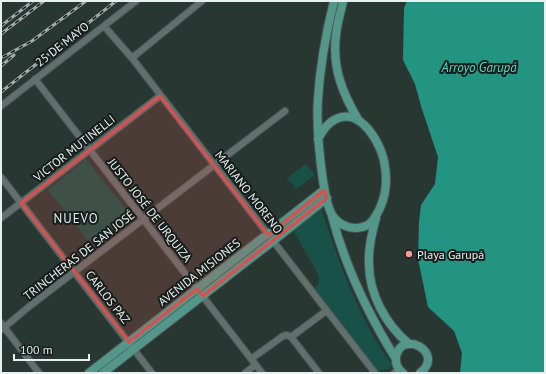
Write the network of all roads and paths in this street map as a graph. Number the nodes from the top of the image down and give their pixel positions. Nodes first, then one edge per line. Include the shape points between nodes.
1 (136, 1) edge
2 (202, 1) edge
3 (334, 1) edge
4 (343, 1) edge
5 (104, 26) junction
6 (132, 58) junction
7 (35, 79) junction
8 (160, 96) junction
9 (1, 106) edge
10 (285, 111) dead end
11 (359, 121) junction
12 (318, 139) junction
13 (90, 150) junction
14 (214, 165) junction
15 (1, 177) edge
16 (325, 194) junction
17 (21, 203) junction
18 (331, 212) junction
19 (376, 217) junction
20 (1, 218) edge
21 (143, 219) junction
22 (268, 235) junction
23 (273, 242) junction
24 (75, 272) junction
25 (197, 289) junction
26 (203, 296) junction
27 (326, 311) junction
28 (2, 327) edge
29 (291, 337) junction
30 (129, 342) junction
31 (409, 344) junction
32 (134, 349) junction
33 (396, 358) junction
34 (253, 362) junction
35 (397, 372) edge
36 (39, 373) edge
37 (89, 373) edge
38 (103, 373) edge
39 (152, 373) edge
40 (245, 373) edge
41 (262, 373) edge
42 (319, 373) edge
43 (375, 373) edge
44 (420, 373) edge

1 - 5 street, 25 DE MAYO
2 - 6 street
3 - 12 main road via 321,68
4 - 11 main road via 336,34 337,66 344,94
5 - 6 street, MARIANO MORENO
5 - 7 street, 25 DE MAYO
6 - 8 street, MARIANO MORENO
7 - 9 street, 25 DE MAYO
7 - 13 street, JUSTO JOSÉ DE URQUIZA
8 - 13 street, VICTOR MUTINELLI
8 - 14 street, MARIANO MORENO
10 - 14 street, TRINCHERAS DE SAN JOSÉ
11 - 12 main road via 344,117 336,119 327,126
11 - 19 main road via 377,141 386,167 386,188
12 - 16 main road
13 - 17 street, VICTOR MUTINELLI
13 - 21 street, JUSTO JOSÉ DE URQUIZA
14 - 21 street, TRINCHERAS DE SAN JOSÉ
14 - 22 street, MARIANO MORENO
15 - 17 street, CARLOS PAZ
16 - 18 main road
16 - 22 main road, AVENIDA MISIONES
16 - 23 main road, AVENIDA MISIONES
17 - 20 street, VICTOR MUTINELLI
17 - 24 street, CARLOS PAZ
18 - 19 main road via 341,224 352,227 368,225
18 - 33 main road via 346,261 371,316
19 - 31 main road via 369,255 370,276 375,296 401,337
21 - 24 street, TRINCHERAS DE SAN JOSÉ
21 - 25 street, JUSTO JOSÉ DE URQUIZA
22 - 23 street, MARIANO MORENO
22 - 25 main road, AVENIDA MISIONES
23 - 26 main road, AVENIDA MISIONES
23 - 27 street, MARIANO MORENO
24 - 28 street, TRINCHERAS DE SAN JOSÉ
24 - 30 street, CARLOS PAZ
25 - 26 street, JUSTO JOSÉ DE URQUIZA
25 - 30 main road, AVENIDA MISIONES
26 - 32 main road, AVENIDA MISIONES
26 - 34 street, JUSTO JOSÉ DE URQUIZA
27 - 29 street
27 - 43 street, MARIANO MORENO
28 - 36 street
29 - 34 street via 283,336
29 - 42 street
30 - 32 street, CARLOS PAZ
30 - 37 main road, AVENIDA MISIONES
31 - 33 main road via 400,349
31 - 44 main road via 419,346 426,353 427,364
32 - 38 main road, AVENIDA MISIONES
32 - 39 street, CARLOS PAZ
33 - 35 main road
34 - 40 street
34 - 41 street, JUSTO JOSÉ DE URQUIZA

